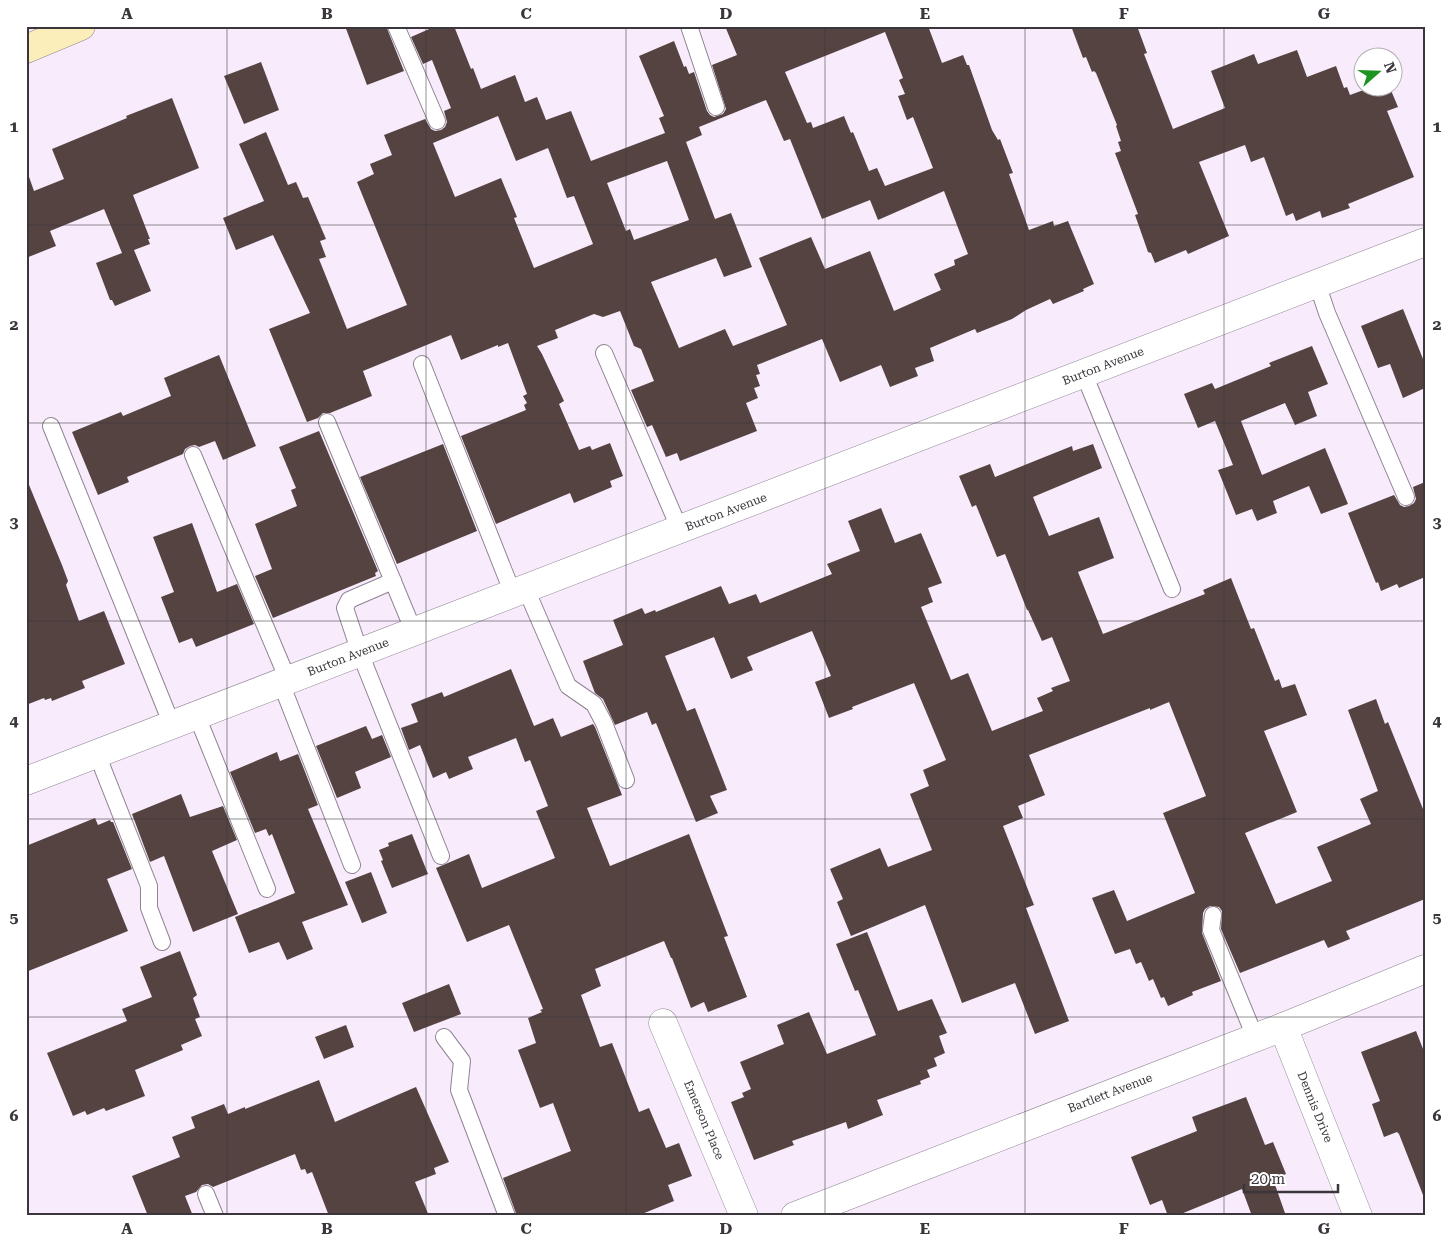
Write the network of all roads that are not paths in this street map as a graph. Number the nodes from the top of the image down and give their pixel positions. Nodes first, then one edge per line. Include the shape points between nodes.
1 (81, 26) edge
2 (396, 26) edge
3 (689, 26) edge
4 (26, 49) edge
5 (716, 107) dead end
6 (437, 121) dead end
7 (1425, 242) edge
8 (1316, 284) junction
9 (604, 353) dead end
10 (422, 364) dead end
11 (1084, 374) junction
12 (327, 422) dead end
13 (51, 426) dead end
14 (192, 455) dead end
15 (1406, 497) dead end
16 (680, 530) junction
17 (393, 581) junction
18 (1172, 589) dead end
19 (519, 591) junction
20 (414, 632) junction
21 (360, 653) junction
22 (284, 682) junction
23 (184, 721) junction
24 (97, 754) junction
25 (626, 780) dead end
26 (26, 781) edge
27 (441, 856) dead end
28 (352, 865) dead end
29 (267, 889) dead end
30 (1212, 915) dead end
31 (162, 942) dead end
32 (1425, 969) edge
33 (663, 1023) dead end
34 (1283, 1027) junction
35 (444, 1037) dead end
36 (1255, 1037) junction
37 (206, 1194) dead end
38 (215, 1216) edge
39 (507, 1216) edge
40 (744, 1216) edge
41 (795, 1216) edge
42 (1358, 1216) edge

1 - 4 main road
2 - 6 lane
3 - 5 lane
7 - 8 street, Burton Avenue
8 - 11 street, Burton Avenue
8 - 15 lane
9 - 16 lane
10 - 19 lane
11 - 16 street, Burton Avenue
11 - 18 lane
12 - 17 lane
13 - 23 lane
14 - 22 lane
16 - 19 street, Burton Avenue
17 - 20 lane
17 - 21 lane via 346,604 346,615
19 - 20 street, Burton Avenue
19 - 25 lane via 568,686 594,704
20 - 21 street, Burton Avenue
21 - 22 street, Burton Avenue
21 - 27 lane
22 - 23 street, Burton Avenue
22 - 28 lane
23 - 24 street, Burton Avenue
23 - 29 lane
24 - 26 street, Burton Avenue
24 - 31 lane via 149,886 149,908
30 - 36 lane via 1211,930
32 - 34 street, Bartlett Avenue
33 - 40 street, Emerson Place
34 - 36 street, Bartlett Avenue
34 - 42 street, Dennis Drive
35 - 39 lane via 462,1061 459,1090
36 - 41 street, Bartlett Avenue
37 - 38 lane

